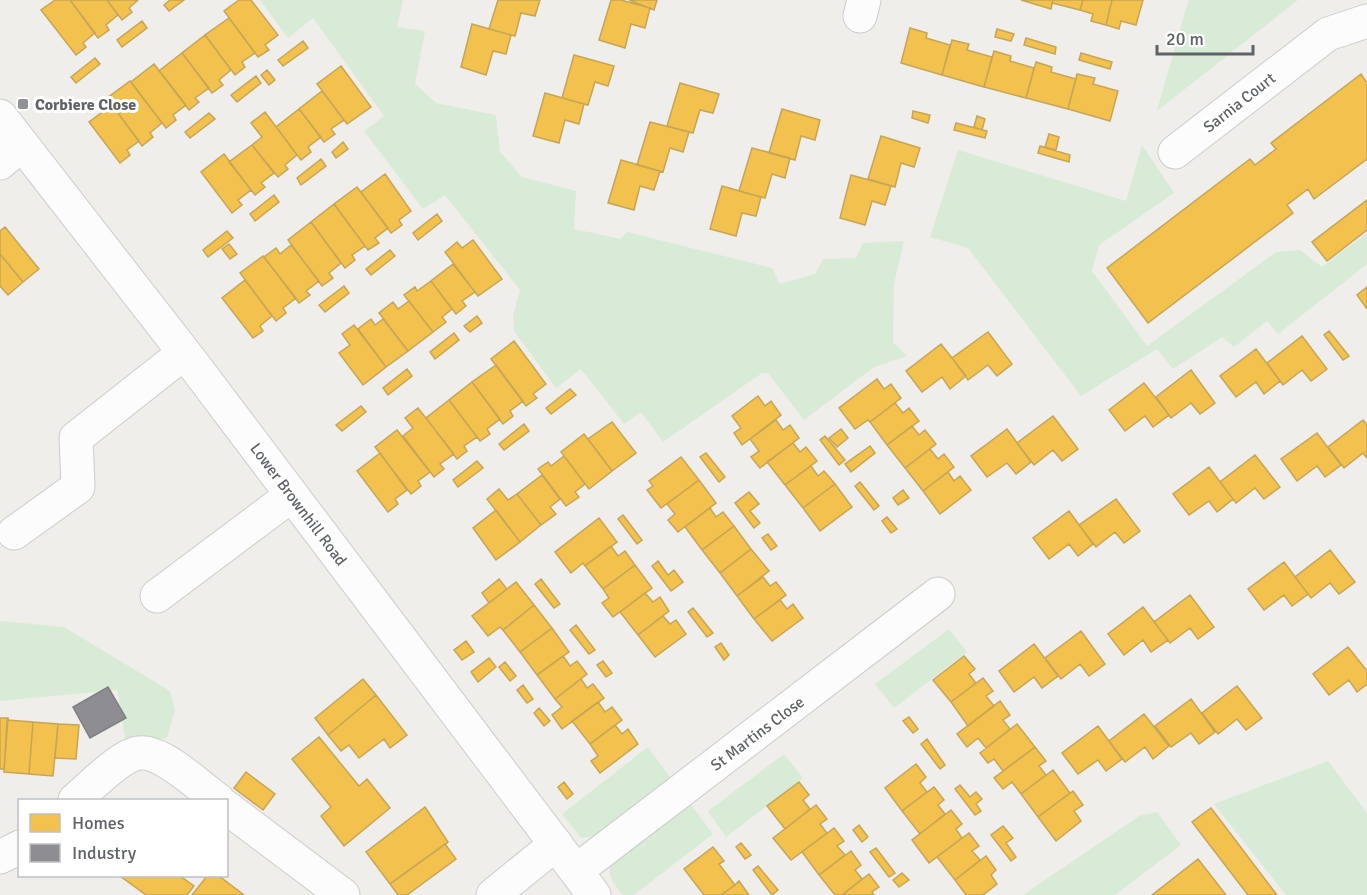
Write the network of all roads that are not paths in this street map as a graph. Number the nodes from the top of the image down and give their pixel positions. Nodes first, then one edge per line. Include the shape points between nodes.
1 (1367, 21) edge
2 (0, 116) edge
3 (1175, 152) dead end
4 (11, 154) edge
5 (184, 353) junction
6 (292, 495) junction
7 (14, 533) dead end
8 (938, 594) dead end
9 (157, 596) dead end
10 (77, 799) edge
11 (215, 799) edge
12 (228, 809) edge
13 (556, 844) junction
14 (18, 848) edge
15 (0, 857) edge
16 (585, 883) edge
17 (343, 895) edge
18 (493, 895) edge

1 - 3 street, Sarnia Court via 1328,34
2 - 4 street, Lower Brownhill Road
4 - 5 street, Lower Brownhill Road
5 - 6 street, Lower Brownhill Road
5 - 7 street via 76,438 78,487
6 - 9 street
6 - 13 street, Lower Brownhill Road
8 - 16 street, St Martins Close
10 - 11 street via 124,759 138,753 153,755 171,765
12 - 17 street
13 - 16 street, Lower Brownhill Road
13 - 18 street
14 - 15 street

